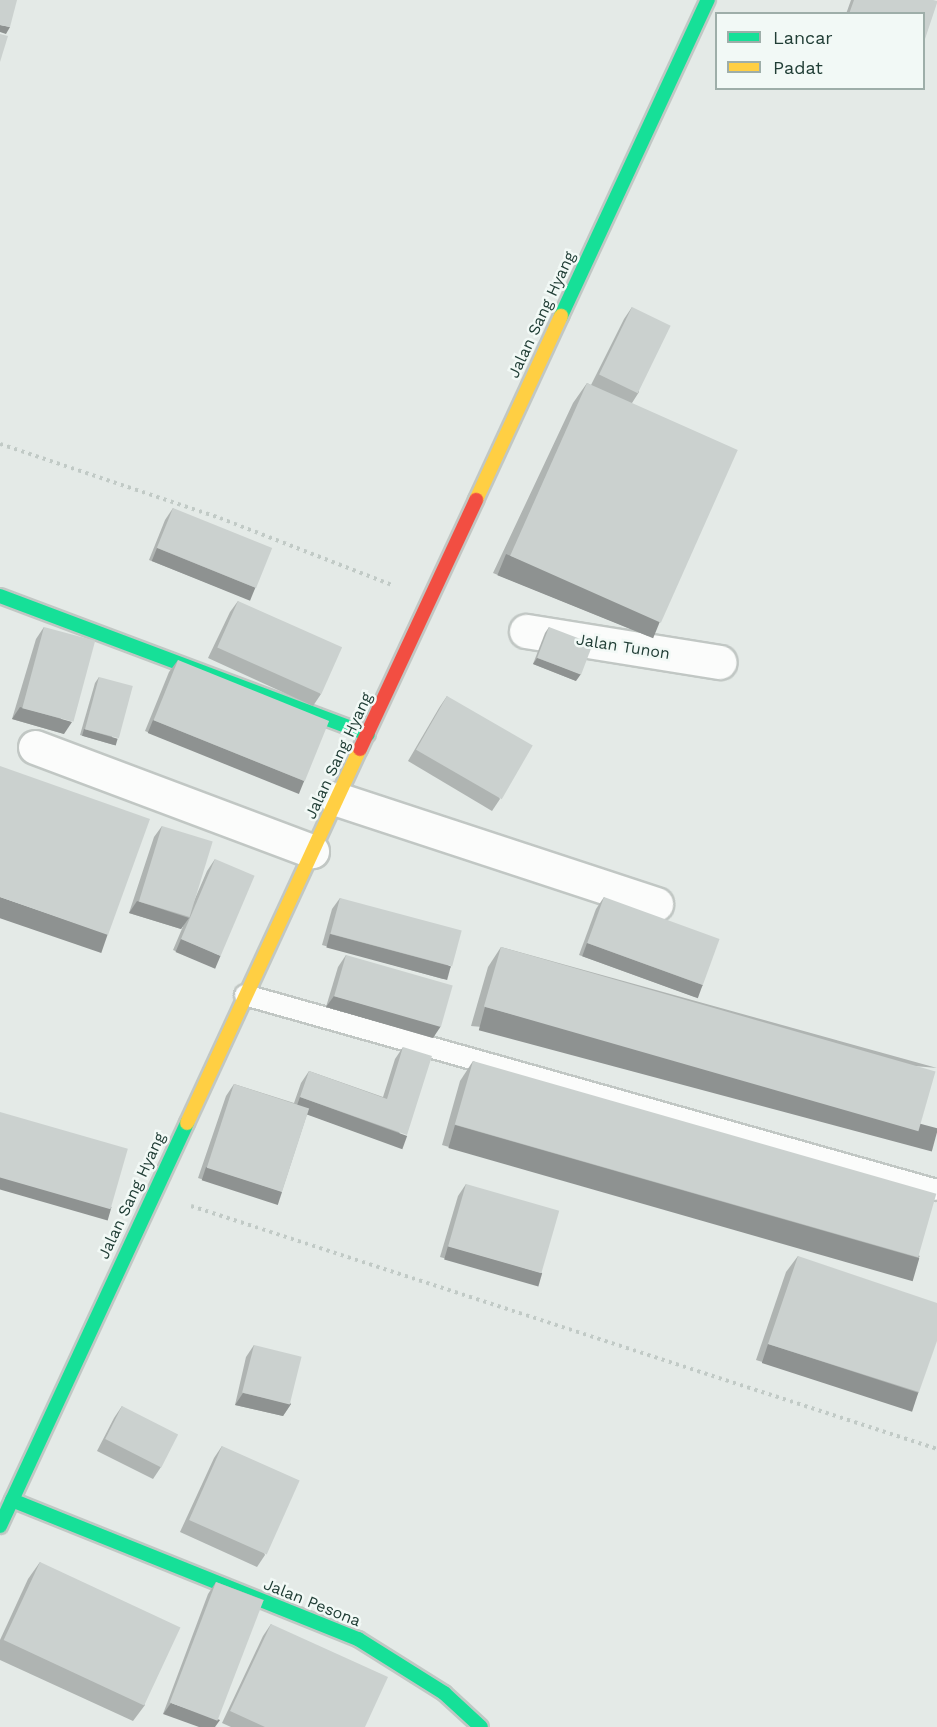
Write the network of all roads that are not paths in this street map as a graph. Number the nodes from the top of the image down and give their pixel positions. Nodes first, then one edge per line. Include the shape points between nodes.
1 (708, 0) edge
2 (0, 596) edge
3 (526, 632) dead end
4 (720, 662) dead end
5 (368, 734) junction
6 (35, 747) dead end
7 (337, 799) junction
8 (312, 851) junction
9 (656, 903) dead end
10 (244, 995) junction
11 (937, 1190) edge
12 (12, 1500) junction
13 (0, 1526) edge
14 (481, 1727) edge

1 - 5 street, Jalan Sang Hyang
2 - 5 street
3 - 4 street, Jalan Tunon
5 - 7 street, Jalan Sang Hyang
6 - 8 street
7 - 8 street, Jalan Sang Hyang
7 - 9 street
8 - 10 street, Jalan Sang Hyang
10 - 11 lane
10 - 12 street, Jalan Sang Hyang
12 - 13 street, Jalan Sang Hyang
12 - 14 street, Jalan Pesona via 358,1639 444,1693

